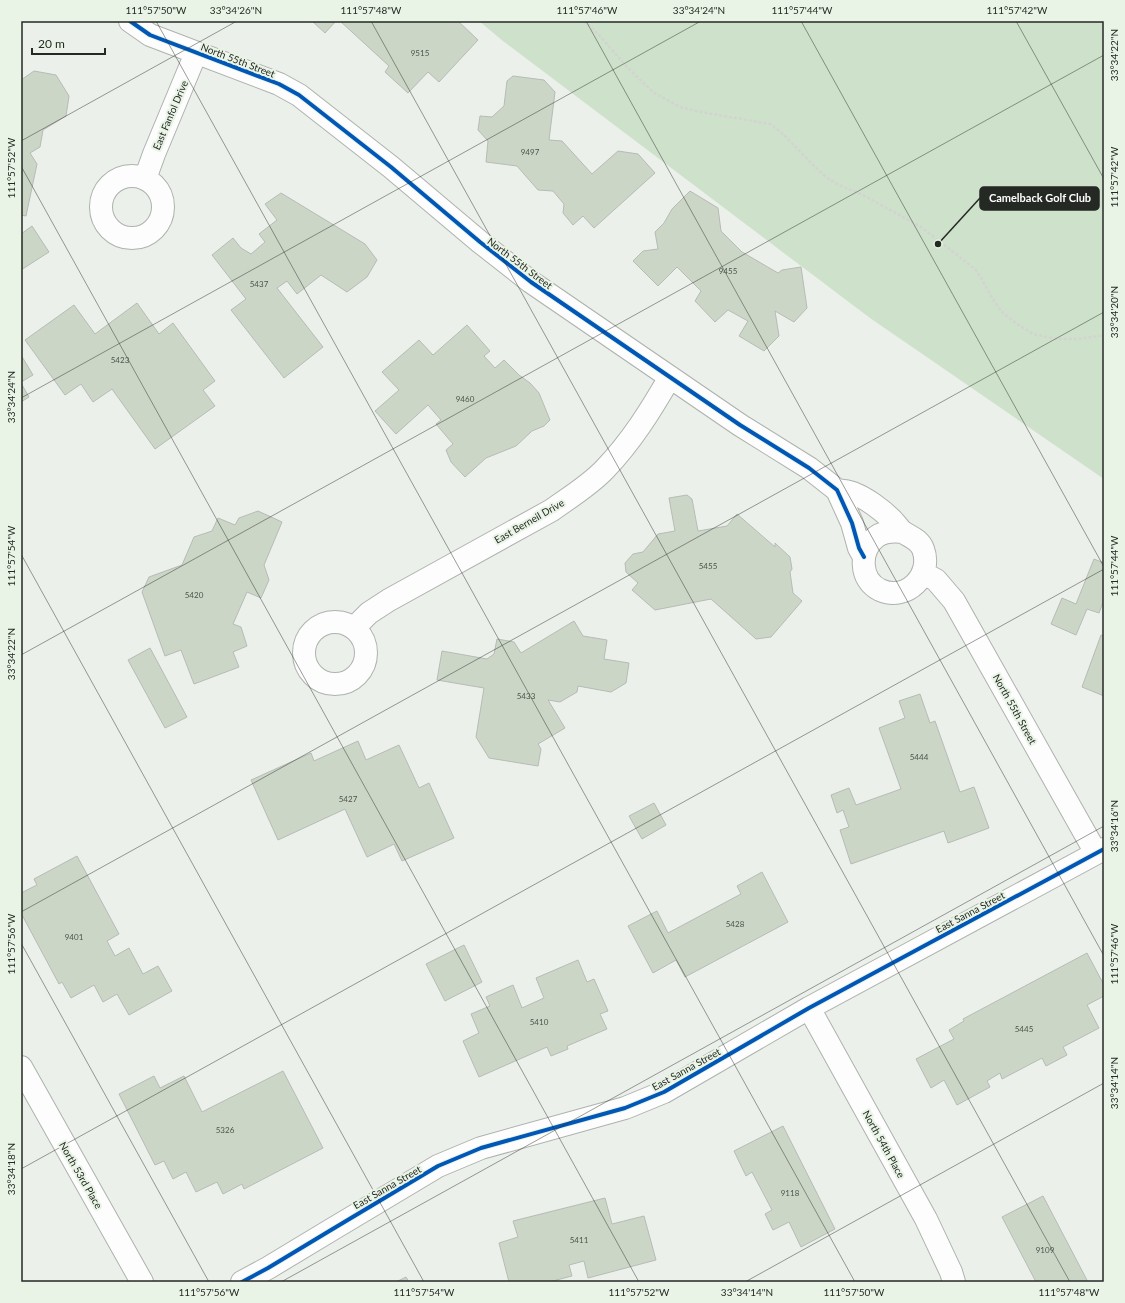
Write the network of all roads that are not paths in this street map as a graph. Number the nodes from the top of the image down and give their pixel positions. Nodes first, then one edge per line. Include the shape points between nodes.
1 (130, 21) edge
2 (196, 52) junction
3 (145, 179) dead end
4 (670, 377) junction
5 (837, 490) junction
6 (903, 532) junction
7 (864, 557) junction
8 (924, 573) junction
9 (354, 628) dead end
10 (1100, 851) edge
11 (808, 1008) junction
12 (21, 1067) edge
13 (142, 1282) edge
14 (242, 1282) edge
15 (954, 1282) edge

1 - 2 street, North 55th Street via 150,34
2 - 3 street, East Fanfol Drive
2 - 4 street, North 55th Street via 279,84 299,95 531,282
4 - 5 street, North 55th Street via 809,468
4 - 9 street, East Berneil Drive via 632,439 604,470 577,492 552,510 388,600 369,613
5 - 6 street, North 55th Street via 856,494 874,505
5 - 7 street, North 55th Street
6 - 7 street via 890,531 877,536 868,545
6 - 8 street, North 55th Street via 914,538 922,548 926,561
7 - 8 street, North 55th Street via 864,570 870,581 880,590 892,593 906,591 916,584
8 - 10 street, North 55th Street via 936,580 954,601
10 - 11 street, East Sanna Street
11 - 14 street, East Sanna Street via 664,1092 625,1108 481,1148 438,1166
11 - 15 street, North 54th Place via 926,1219
12 - 13 street, North 53rd Place

